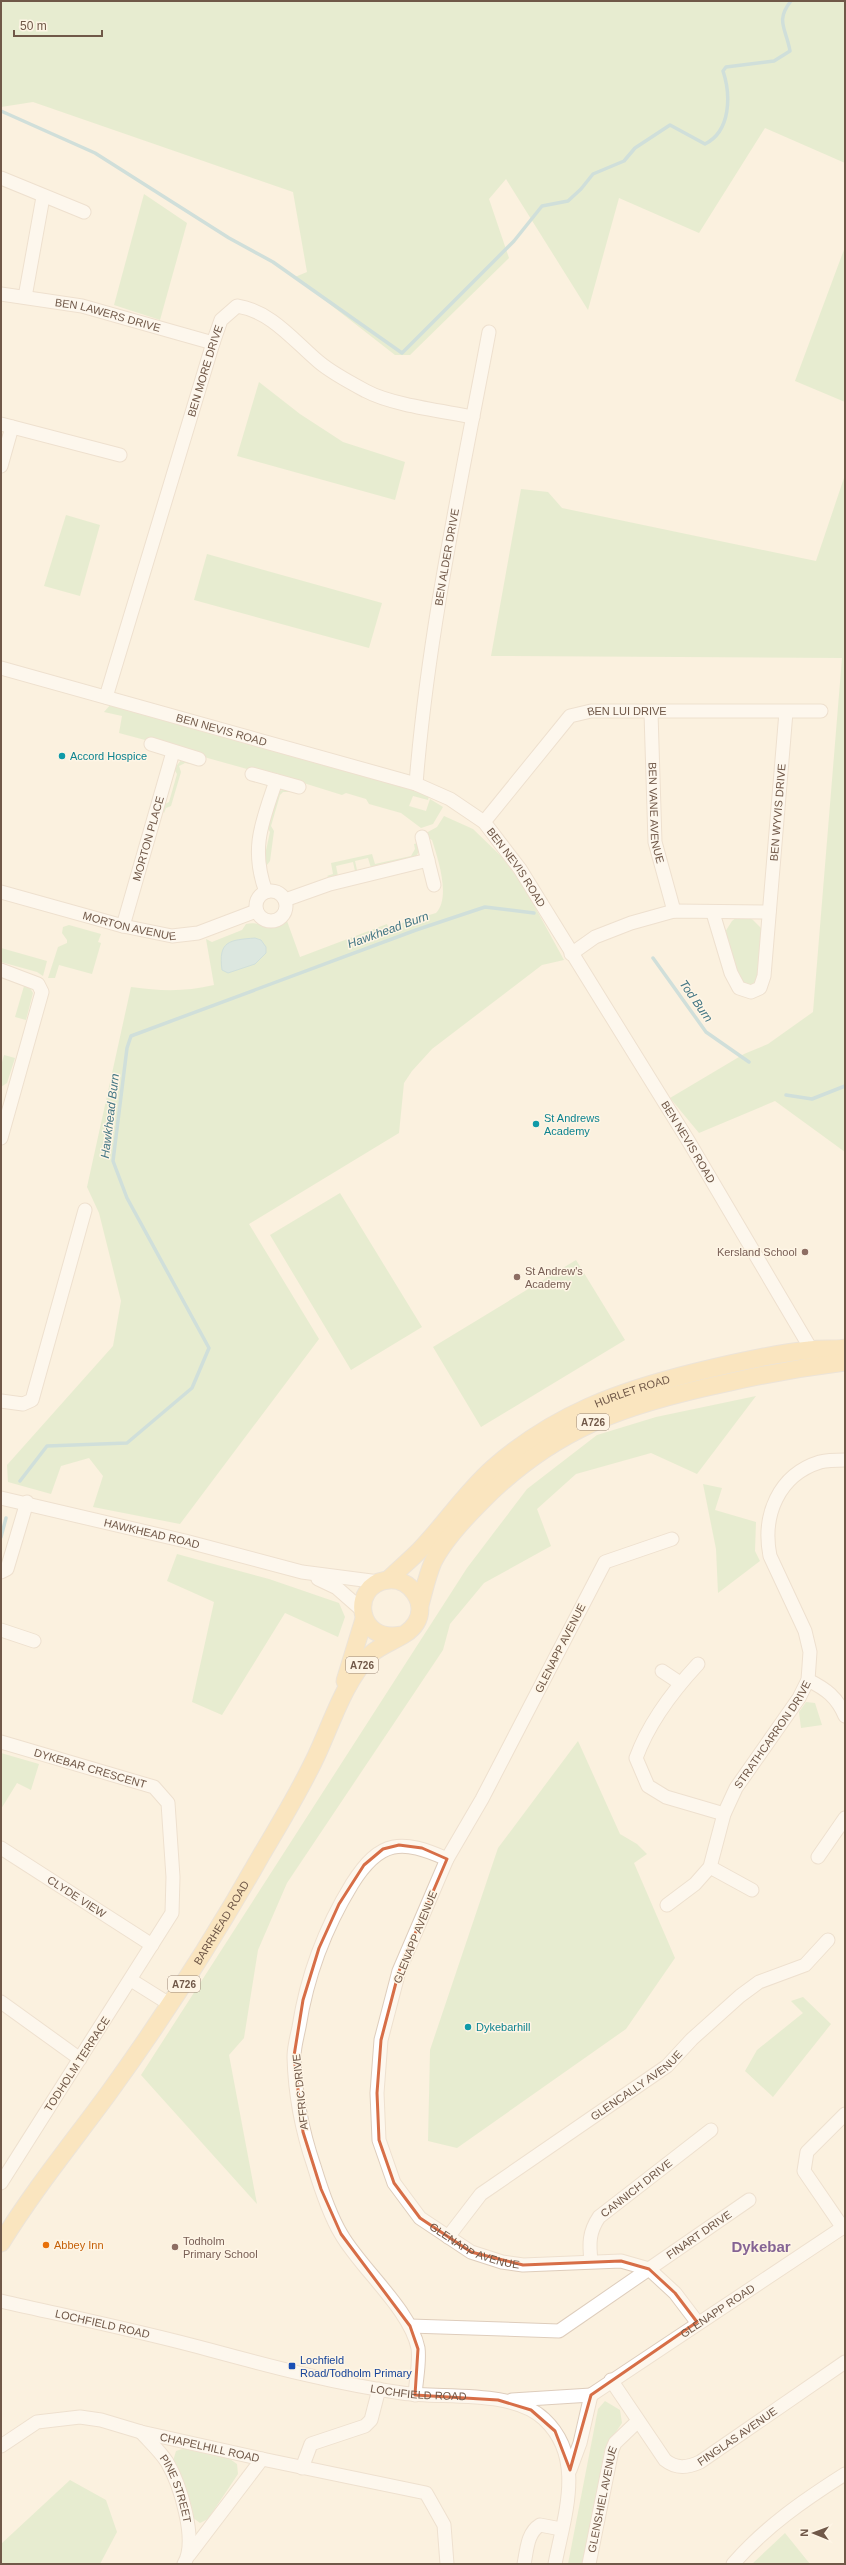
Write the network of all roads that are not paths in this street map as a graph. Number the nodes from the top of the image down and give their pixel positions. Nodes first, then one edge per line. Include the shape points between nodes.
1 (1, 178) edge
2 (43, 197) junction
3 (84, 212) dead end
4 (1, 294) edge
5 (25, 297) junction
6 (489, 332) dead end
7 (213, 343) junction
8 (473, 417) junction
9 (6, 426) edge
10 (120, 455) dead end
11 (1, 466) edge
12 (1, 668) edge
13 (106, 698) junction
14 (820, 711) dead end
15 (786, 712) junction
16 (651, 713) junction
17 (151, 744) dead end
18 (173, 752) junction
19 (199, 759) dead end
20 (252, 774) dead end
21 (276, 781) junction
22 (416, 784) junction
23 (298, 787) dead end
24 (484, 822) junction
25 (422, 837) dead end
26 (428, 860) junction
27 (434, 885) dead end
28 (1, 892) edge
29 (266, 892) junction
30 (285, 900) junction
31 (256, 910) junction
32 (674, 911) junction
33 (769, 912) junction
34 (713, 913) junction
35 (123, 926) junction
36 (571, 954) junction
37 (1, 970) edge
38 (7, 1097) edge
39 (1, 1138) edge
40 (85, 1210) dead end
41 (845, 1348) edge
42 (810, 1349) junction
43 (845, 1362) edge
44 (1, 1401) edge
45 (845, 1460) edge
46 (1, 1498) edge
47 (27, 1502) junction
48 (672, 1539) dead end
49 (1, 1572) edge
50 (302, 1572) junction
51 (383, 1581) junction
52 (420, 1605) junction
53 (363, 1614) junction
54 (1, 1630) edge
55 (401, 1635) junction
56 (34, 1641) dead end
57 (698, 1664) dead end
58 (662, 1670) dead end
59 (808, 1680) junction
60 (680, 1683) junction
61 (338, 1708) junction
62 (845, 1716) edge
63 (1, 1742) edge
64 (724, 1814) junction
65 (845, 1818) edge
66 (1, 1848) edge
67 (818, 1857) dead end
68 (447, 1859) junction
69 (710, 1867) junction
70 (752, 1890) dead end
71 (667, 1905) dead end
72 (828, 1940) dead end
73 (152, 1945) junction
74 (131, 1980) junction
75 (1, 2002) edge
76 (171, 2004) junction
77 (80, 2060) junction
78 (845, 2114) edge
79 (711, 2130) dead end
80 (1, 2183) edge
81 (749, 2200) dead end
82 (844, 2227) edge
83 (448, 2237) junction
84 (1, 2243) edge
85 (591, 2261) junction
86 (649, 2269) junction
87 (1, 2301) edge
88 (697, 2322) junction
89 (410, 2326) junction
90 (845, 2362) edge
91 (611, 2380) junction
92 (379, 2390) junction
93 (415, 2395) junction
94 (591, 2395) junction
95 (498, 2400) junction
96 (638, 2421) junction
97 (141, 2432) junction
98 (1, 2446) edge
99 (262, 2459) junction
100 (302, 2468) junction
101 (570, 2470) junction
102 (845, 2474) edge
103 (561, 2529) junction
104 (186, 2560) edge
105 (447, 2564) edge
106 (524, 2564) edge
107 (555, 2564) edge
108 (590, 2564) edge
109 (733, 2564) edge

1 - 2 street
2 - 3 street
2 - 5 street
4 - 5 street, BEN LAWERS DRIVE
5 - 7 street, BEN LAWERS DRIVE via 82,306
6 - 8 street, BEN ALDER DRIVE
7 - 8 street, BEN MORE DRIVE via 221,320 237,306 252,308 280,327 320,363 368,392
7 - 13 street, BEN MORE DRIVE
8 - 22 street, BEN ALDER DRIVE via 422,707
9 - 10 street
9 - 11 street
12 - 13 street, BEN NEVIS ROAD
13 - 22 street, BEN NEVIS ROAD
14 - 15 street, BEN LUI DRIVE
15 - 16 street, BEN LUI DRIVE
15 - 33 street, BEN WYVIS DRIVE
16 - 24 street, BEN LUI DRIVE via 591,711 570,716
16 - 32 street, BEN VANE AVENUE via 655,842
17 - 18 street
18 - 19 street
18 - 35 street, MORTON PLACE
20 - 21 street
21 - 23 street
21 - 29 street via 258,834 259,872
22 - 24 street, BEN NEVIS ROAD via 450,799
24 - 36 street, BEN NEVIS ROAD via 520,869
25 - 26 street
26 - 27 street
26 - 30 street via 330,884
28 - 35 street, MORTON AVENUE
29 - 30 street via 277,892
29 - 31 street via 257,899
30 - 31 street via 284,912 276,920 264,919
31 - 35 street, MORTON AVENUE via 198,933 185,935 153,934
32 - 34 street
32 - 36 street via 631,923 595,937
33 - 34 street
33 - 34 street, BEN WYVIS DRIVE via 764,976 760,988 750,992 739,988 731,973
36 - 42 street, BEN NEVIS ROAD via 688,1142
37 - 38 street via 38,984 42,992
38 - 39 street
40 - 44 street via 32,1400 23,1404
41 - 42 main road, HURLET ROAD / A726 via 829,1351
42 - 51 main road, HURLET ROAD / A726 via 740,1361 658,1380 625,1390 580,1410 532,1438 494,1467 465,1495 419,1551
43 - 52 main road, HURLET ROAD / A726 via 766,1374 664,1396 598,1419 553,1443 506,1478 456,1530 434,1562
45 - 59 street, STRATHCARRON DRIVE via 820,1462 796,1475 776,1496 767,1522 770,1556 805,1631 810,1652
46 - 47 street, HAWKHEAD ROAD
47 - 49 street via 7,1569
47 - 50 street, HAWKHEAD ROAD
48 - 68 street, GLENAPP AVENUE via 605,1562 482,1799
50 - 51 street, HAWKHEAD ROAD
50 - 53 street, HAWKHEAD ROAD via 337,1588
51 - 52 main road via 405,1583 417,1596
51 - 53 main road via 366,1595
52 - 55 main road via 416,1623
53 - 55 main road via 373,1631 382,1636
53 - 61 main road, BARRHEAD ROAD / A726
54 - 56 street
55 - 61 main road, BARRHEAD ROAD / A726 via 379,1648 364,1662
57 - 60 street
58 - 60 street
59 - 62 street via 828,1691 839,1702
59 - 64 street, STRATHCARRON DRIVE via 799,1698 736,1788
60 - 64 street via 649,1728 636,1758 648,1786 666,1797
61 - 76 main road, BARRHEAD ROAD / A726 via 310,1770 291,1804
63 - 73 street, DYKEBAR CRESCENT via 154,1786 168,1803 173,1877 172,1913
64 - 69 street, STRATHCARRON DRIVE
65 - 67 street
66 - 73 street, CLYDE VIEW
68 - 83 street, GLENAPP AVENUE via 399,1971 381,2040 377,2093 379,2140 394,2183 420,2218
68 - 89 street, AFFRIC DRIVE via 422,1848 399,1845 384,1848 364,1865 339,1904 319,1948 303,2000 294,2056 303,2132 321,2189 341,2234
69 - 70 street
69 - 71 street via 695,1884
72 - 83 street, GLENCALLY AVENUE via 805,1965 759,1982 692,2039 667,2066 481,2194
73 - 74 street, TODHOLM TERRACE
74 - 76 street
74 - 77 street, TODHOLM TERRACE
75 - 77 street
76 - 84 main road, BARRHEAD ROAD / A726
77 - 80 street, TODHOLM TERRACE
78 - 82 street via 806,2152 804,2171
79 - 85 street, CANNICH DRIVE via 599,2217 591,2229
81 - 86 street, FINART DRIVE
82 - 88 street, GLENAPP ROAD
83 - 85 street, GLENAPP AVENUE via 471,2252 502,2262 545,2266
85 - 86 street, GLENAPP AVENUE via 621,2261
86 - 88 street, GLENAPP AVENUE via 675,2293
86 - 89 street, FINART DRIVE via 559,2331
87 - 92 street, LOCHFIELD ROAD via 210,2350 247,2362
88 - 91 street, GLENAPP ROAD
89 - 93 street, AFFRIC DRIVE via 418,2349
90 - 96 street, FINGLAS AVENUE via 700,2462 688,2467 674,2466 665,2460
91 - 94 street, GLENAPP ROAD
91 - 96 street, FINGLAS AVENUE
92 - 93 street, LOCHFIELD ROAD
92 - 100 street via 371,2420 365,2426 311,2444
93 - 95 street, LOCHFIELD ROAD
94 - 95 street
94 - 101 street via 578,2449
95 - 101 street, LOCHFIELD ROAD via 514,2403 543,2418 562,2444
96 - 108 street, GLENSHIEL AVENUE via 615,2443 612,2450
97 - 98 street, CHAPELHILL ROAD via 101,2420 80,2417 37,2422
97 - 99 street, CHAPELHILL ROAD
97 - 104 street, PINE STREET via 166,2461 180,2489 186,2519
99 - 100 street, CHAPELHILL ROAD
99 - 104 street, PINE STREET
100 - 105 street, CHAPELHILL ROAD via 426,2493 444,2525
101 - 103 street, LOCHFIELD ROAD
102 - 109 street via 783,2517 756,2539
103 - 106 street via 540,2525 534,2528
103 - 107 street, LOCHFIELD ROAD

